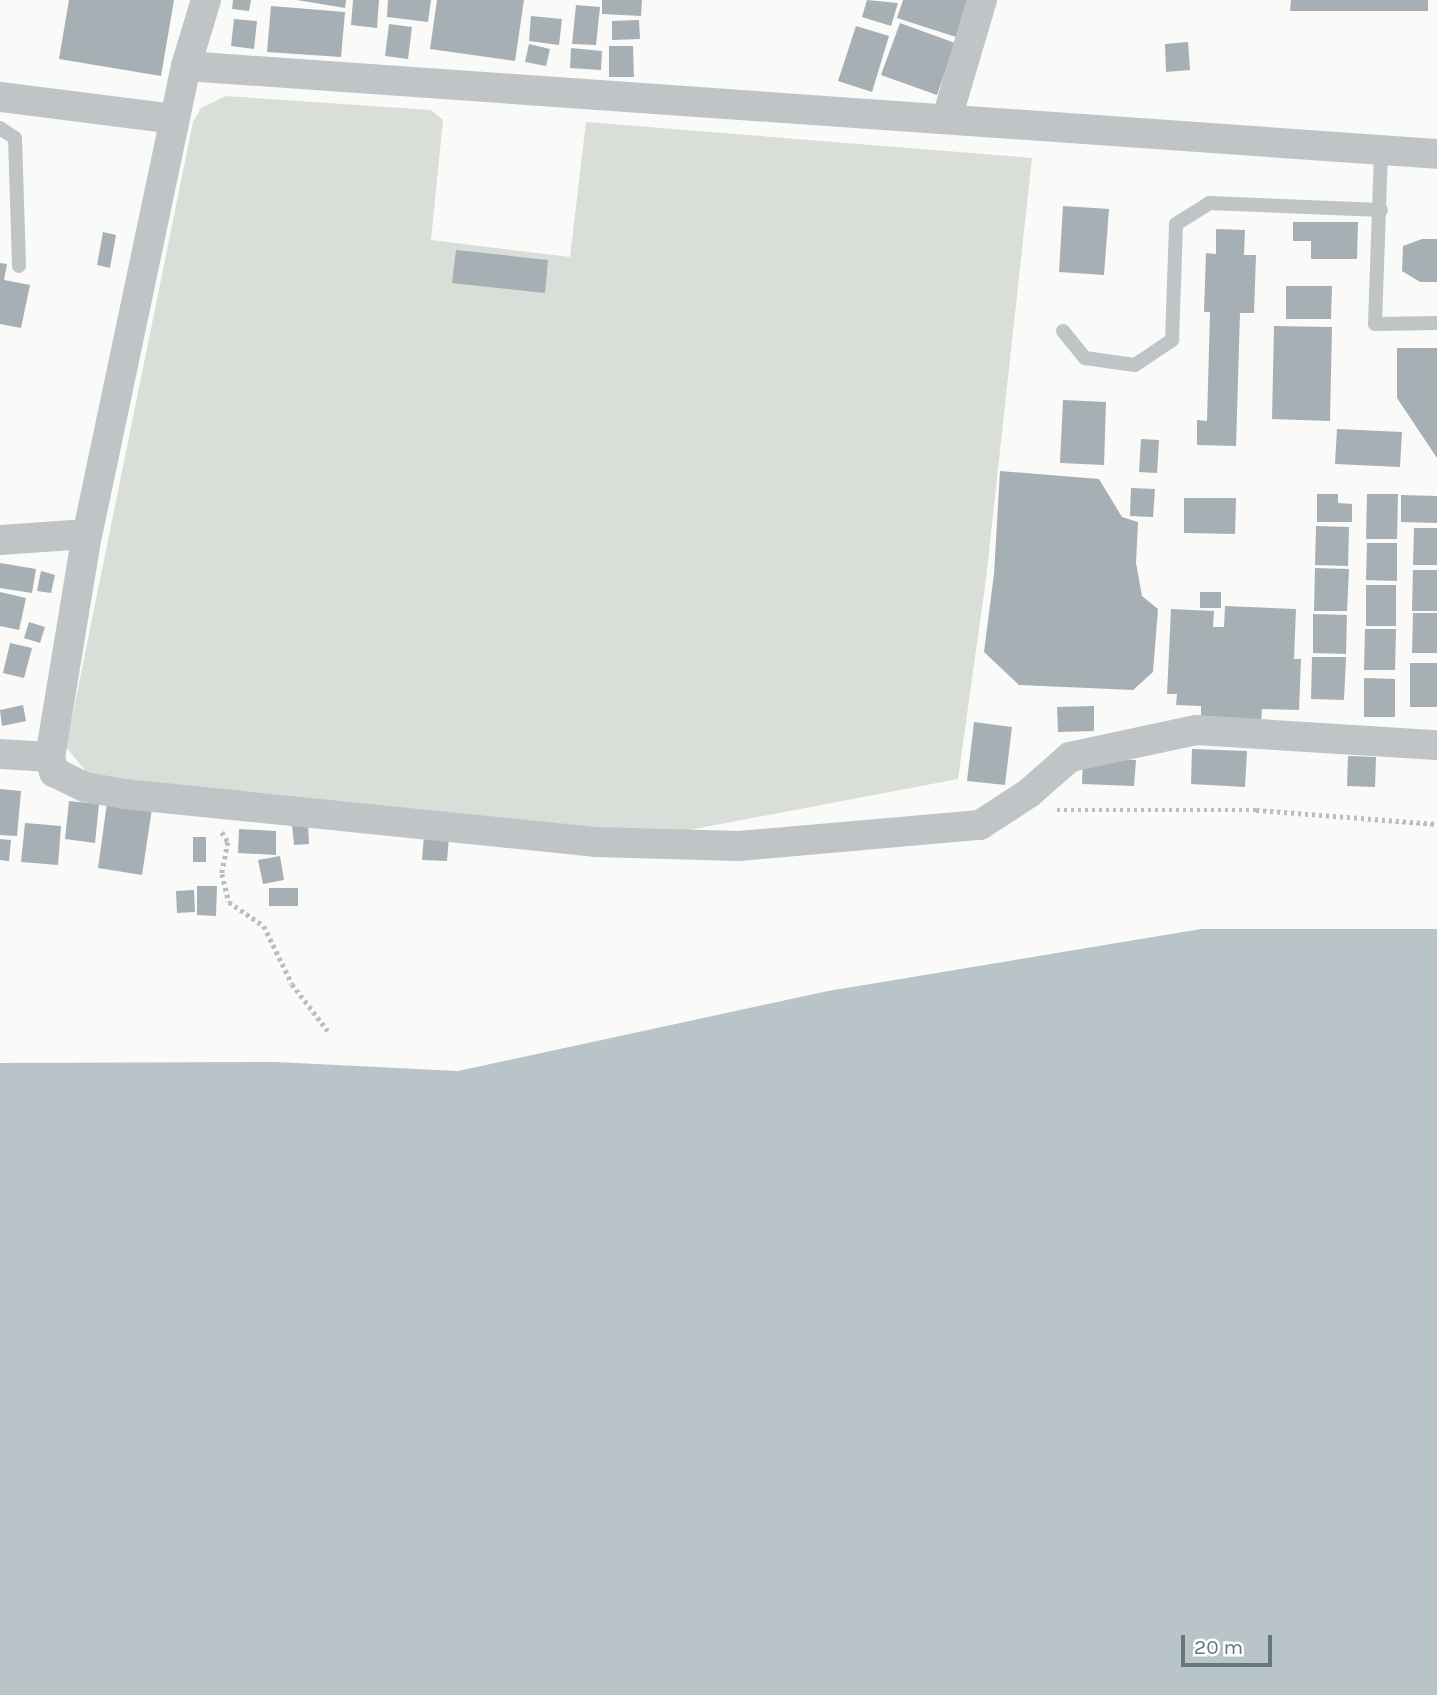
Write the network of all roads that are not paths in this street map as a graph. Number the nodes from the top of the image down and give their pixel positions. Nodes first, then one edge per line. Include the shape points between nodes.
1 (206, 0) edge
2 (982, 0) edge
3 (186, 66) junction
4 (0, 97) edge
5 (947, 118) junction
6 (174, 119) junction
7 (0, 128) edge
8 (1381, 152) junction
9 (1437, 154) edge
10 (1381, 211) junction
11 (19, 266) dead end
12 (1437, 323) edge
13 (1063, 331) dead end
14 (87, 534) junction
15 (0, 540) edge
16 (1437, 745) edge
17 (0, 754) edge
18 (50, 757) junction

1 - 3 street
2 - 5 street
3 - 5 street
3 - 6 street
4 - 6 street
5 - 8 street
6 - 14 street
7 - 11 lane via 15,138
8 - 9 street
8 - 10 lane
10 - 12 lane via 1375,324
10 - 13 lane via 1209,203 1176,224 1172,341 1135,365 1085,358
14 - 15 street
14 - 18 street
16 - 18 street via 1196,730 1070,757 979,825 738,846 595,842 124,794 85,787 54,772
17 - 18 street

